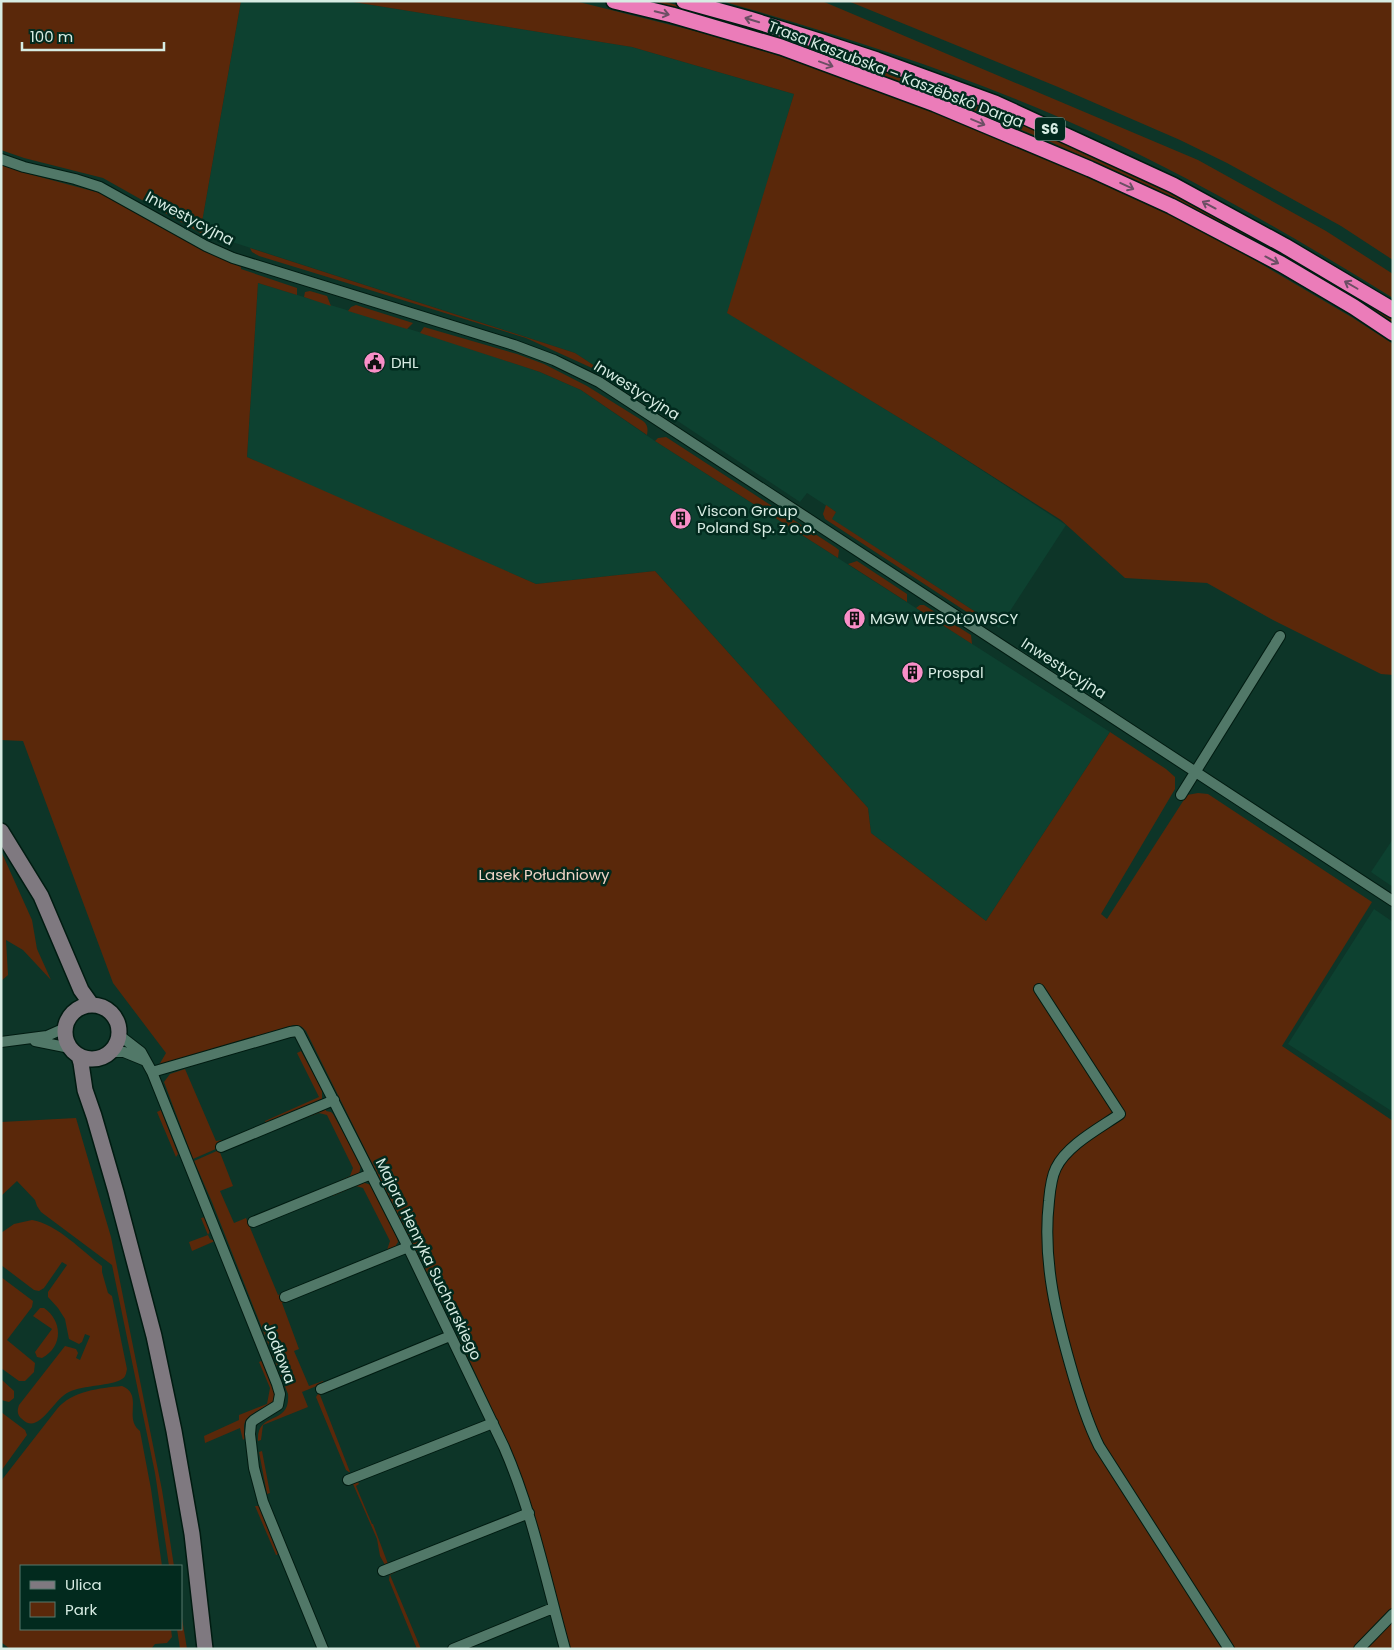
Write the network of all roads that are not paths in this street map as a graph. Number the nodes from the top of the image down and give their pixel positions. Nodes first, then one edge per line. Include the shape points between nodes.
1 (614, 1) edge
2 (684, 1) edge
3 (1, 159) edge
4 (1393, 310) edge
5 (1393, 333) edge
6 (1280, 636) dead end
7 (1196, 772) junction
8 (1181, 795) dead end
9 (1, 831) edge
10 (1393, 901) edge
11 (62, 947) junction
12 (1039, 989) dead end
13 (91, 1004) junction
14 (77, 1010) junction
15 (65, 1028) junction
16 (119, 1035) junction
17 (24, 1040) junction
18 (1, 1042) edge
19 (74, 1052) junction
20 (104, 1056) junction
21 (146, 1062) junction
22 (152, 1072) junction
23 (334, 1100) junction
24 (94, 1116) junction
25 (221, 1147) dead end
26 (371, 1174) junction
27 (253, 1222) dead end
28 (408, 1247) junction
29 (284, 1297) dead end
30 (450, 1336) junction
31 (321, 1389) dead end
32 (493, 1423) junction
33 (348, 1480) dead end
34 (529, 1513) junction
35 (383, 1571) dead end
36 (554, 1608) junction
37 (1393, 1614) edge
38 (204, 1649) edge
39 (323, 1649) edge
40 (453, 1649) edge
41 (565, 1649) edge
42 (1229, 1649) edge
43 (1359, 1649) edge

1 -> 5 highway, Trasa Kaszubska – Kaszëbskô Darga / S6 via 781,47 935,104 1090,169 1171,206 1281,264
4 -> 2 highway, Trasa Kaszubska – Kaszëbskô Darga / S6 via 1173,185 995,103 877,60
3 - 7 street, Inwestycyjna via 110,191 233,258 514,345 599,382
6 - 7 street
7 - 8 street
7 - 10 street, Inwestycyjna
9 - 11 main road via 40,896
11 - 13 main road via 81,990
11 - 14 main road
12 - 42 street via 1120,1114 1064,1156 1050,1187 1048,1268 1067,1355 1099,1446
13 - 14 main road
13 - 16 main road via 109,1010 119,1026
14 - 15 main road via 71,1014
15 - 17 street
15 - 19 main road via 66,1040
16 - 20 main road via 117,1043
16 - 21 street, Jodłowa via 141,1052
17 - 18 street
17 - 19 street
19 - 20 main road via 83,1058
19 - 24 main road via 82,1064 85,1090
20 - 21 street via 124,1052
20 - 24 main road via 95,1064 92,1078
21 - 22 street, Jodłowa
22 - 23 street, Majora Henryka Sucharskiego via 297,1032
22 - 39 street, Jodłowa via 280,1394 278,1404 251,1423 254,1468 263,1502
23 - 25 street
23 - 26 street, Majora Henryka Sucharskiego
24 - 38 main road via 154,1336 174,1431 192,1534
26 - 27 street
26 - 28 street, Majora Henryka Sucharskiego
28 - 29 street
28 - 30 street, Majora Henryka Sucharskiego
30 - 31 street
30 - 32 street, Majora Henryka Sucharskiego
32 - 33 street
32 - 34 street, Majora Henryka Sucharskiego
34 - 35 street
34 - 36 street, Majora Henryka Sucharskiego
36 - 40 street
36 - 41 street, Majora Henryka Sucharskiego
37 - 43 street

